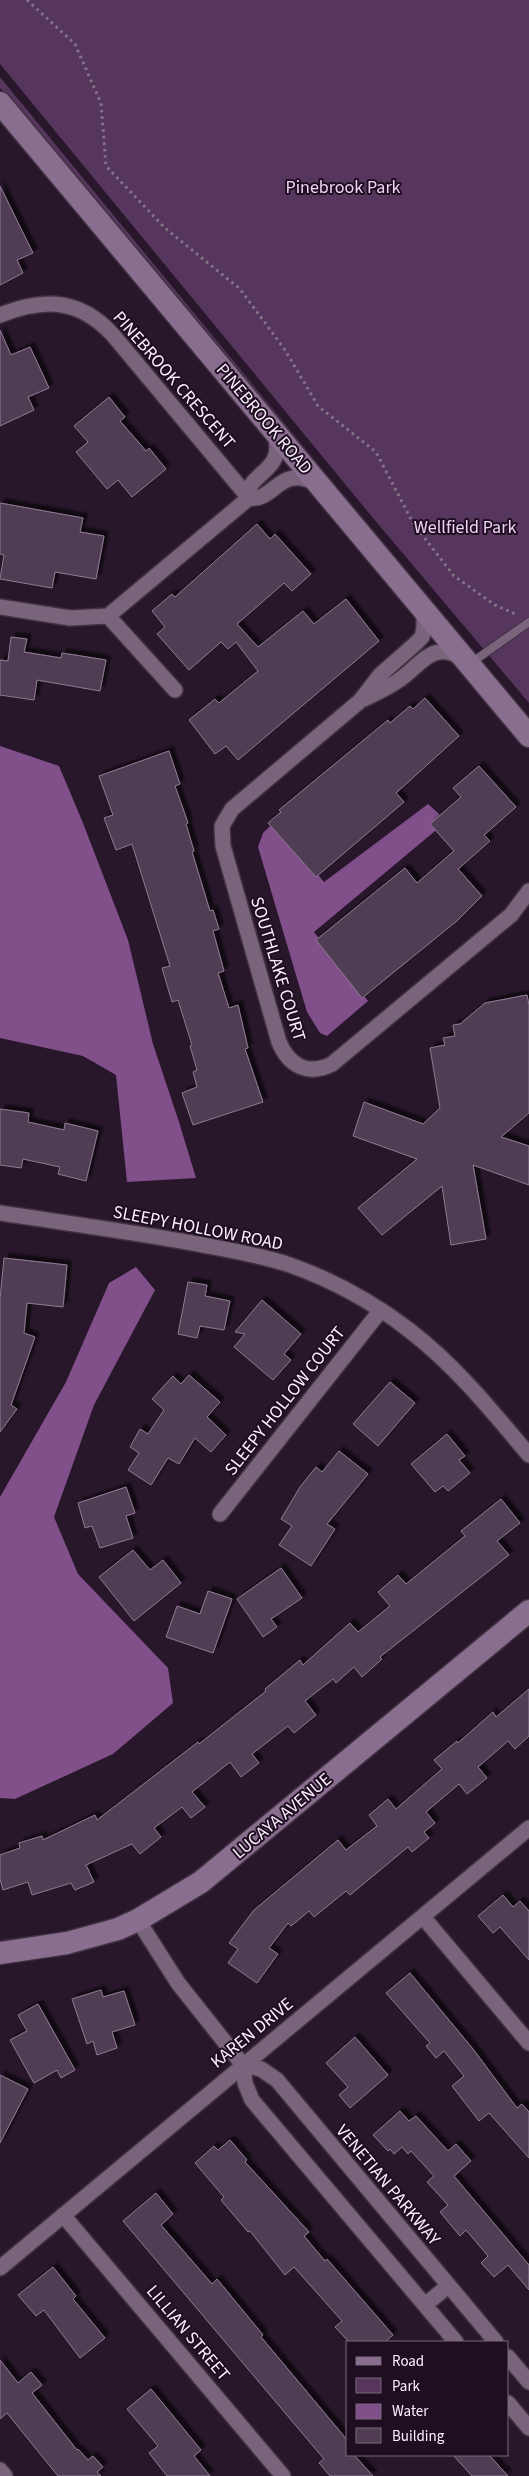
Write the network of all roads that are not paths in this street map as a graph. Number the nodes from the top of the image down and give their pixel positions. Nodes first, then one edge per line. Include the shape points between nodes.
1 (0, 103) edge
2 (0, 315) edge
3 (272, 429) junction
4 (321, 487) junction
5 (249, 498) junction
6 (0, 607) edge
7 (424, 610) junction
8 (108, 616) junction
9 (529, 622) edge
10 (467, 662) junction
11 (175, 690) dead end
12 (360, 701) junction
13 (529, 736) edge
14 (529, 891) edge
15 (0, 1213) edge
16 (380, 1310) junction
17 (529, 1456) edge
18 (220, 1514) dead end
19 (529, 1610) edge
20 (529, 1828) edge
21 (422, 1917) junction
22 (138, 1920) junction
23 (0, 1953) edge
24 (529, 2043) edge
25 (243, 2065) junction
26 (63, 2215) junction
27 (0, 2268) edge
28 (448, 2286) junction
29 (425, 2305) junction
30 (455, 2341) edge
31 (495, 2341) edge
32 (509, 2358) edge
33 (529, 2382) edge
34 (509, 2404) edge
35 (529, 2428) edge
36 (0, 2470) edge
37 (5, 2476) edge
38 (283, 2476) edge

1 - 3 street, PINEBROOK ROAD
2 - 5 street, PINEBROOK CRESCENT via 36,304 54,304 69,306 94,317 113,335
3 - 4 street, PINEBROOK ROAD
3 - 5 street via 276,456 268,470 252,482 248,489
4 - 5 street via 308,480 292,478 260,497
4 - 7 street, PINEBROOK ROAD
5 - 8 street
6 - 8 street via 70,618
7 - 10 street, PINEBROOK ROAD
7 - 12 street, SOUTHLAKE COURT via 422,637 380,675
8 - 11 street
9 - 10 lane
10 - 12 street, SOUTHLAKE COURT via 448,651 434,653 397,682
10 - 13 street, PINEBROOK ROAD
12 - 14 street, SOUTHLAKE COURT via 243,799 228,814 222,826 223,846 279,1042 291,1063 306,1070 332,1064 511,915
15 - 16 street, SLEEPY HOLLOW ROAD via 255,1255 323,1278
16 - 17 street, SLEEPY HOLLOW ROAD via 410,1330 450,1365 477,1392
16 - 18 street, SLEEPY HOLLOW COURT
19 - 22 street, LUCAYA AVENUE via 223,1865 180,1896
20 - 21 street, KAREN DRIVE
21 - 24 street
21 - 25 street, KAREN DRIVE
22 - 23 street, LUCAYA AVENUE via 68,1943
22 - 25 street via 178,1983
25 - 26 street, KAREN DRIVE
25 - 28 street, VENETIAN PARKWAY via 261,2070 277,2080
25 - 29 street via 245,2083 252,2100
26 - 27 street, KAREN DRIVE
26 - 38 street, LILLIAN STREET
28 - 29 street
28 - 31 street, VENETIAN PARKWAY
29 - 30 street
32 - 33 street
34 - 35 street
36 - 37 street

